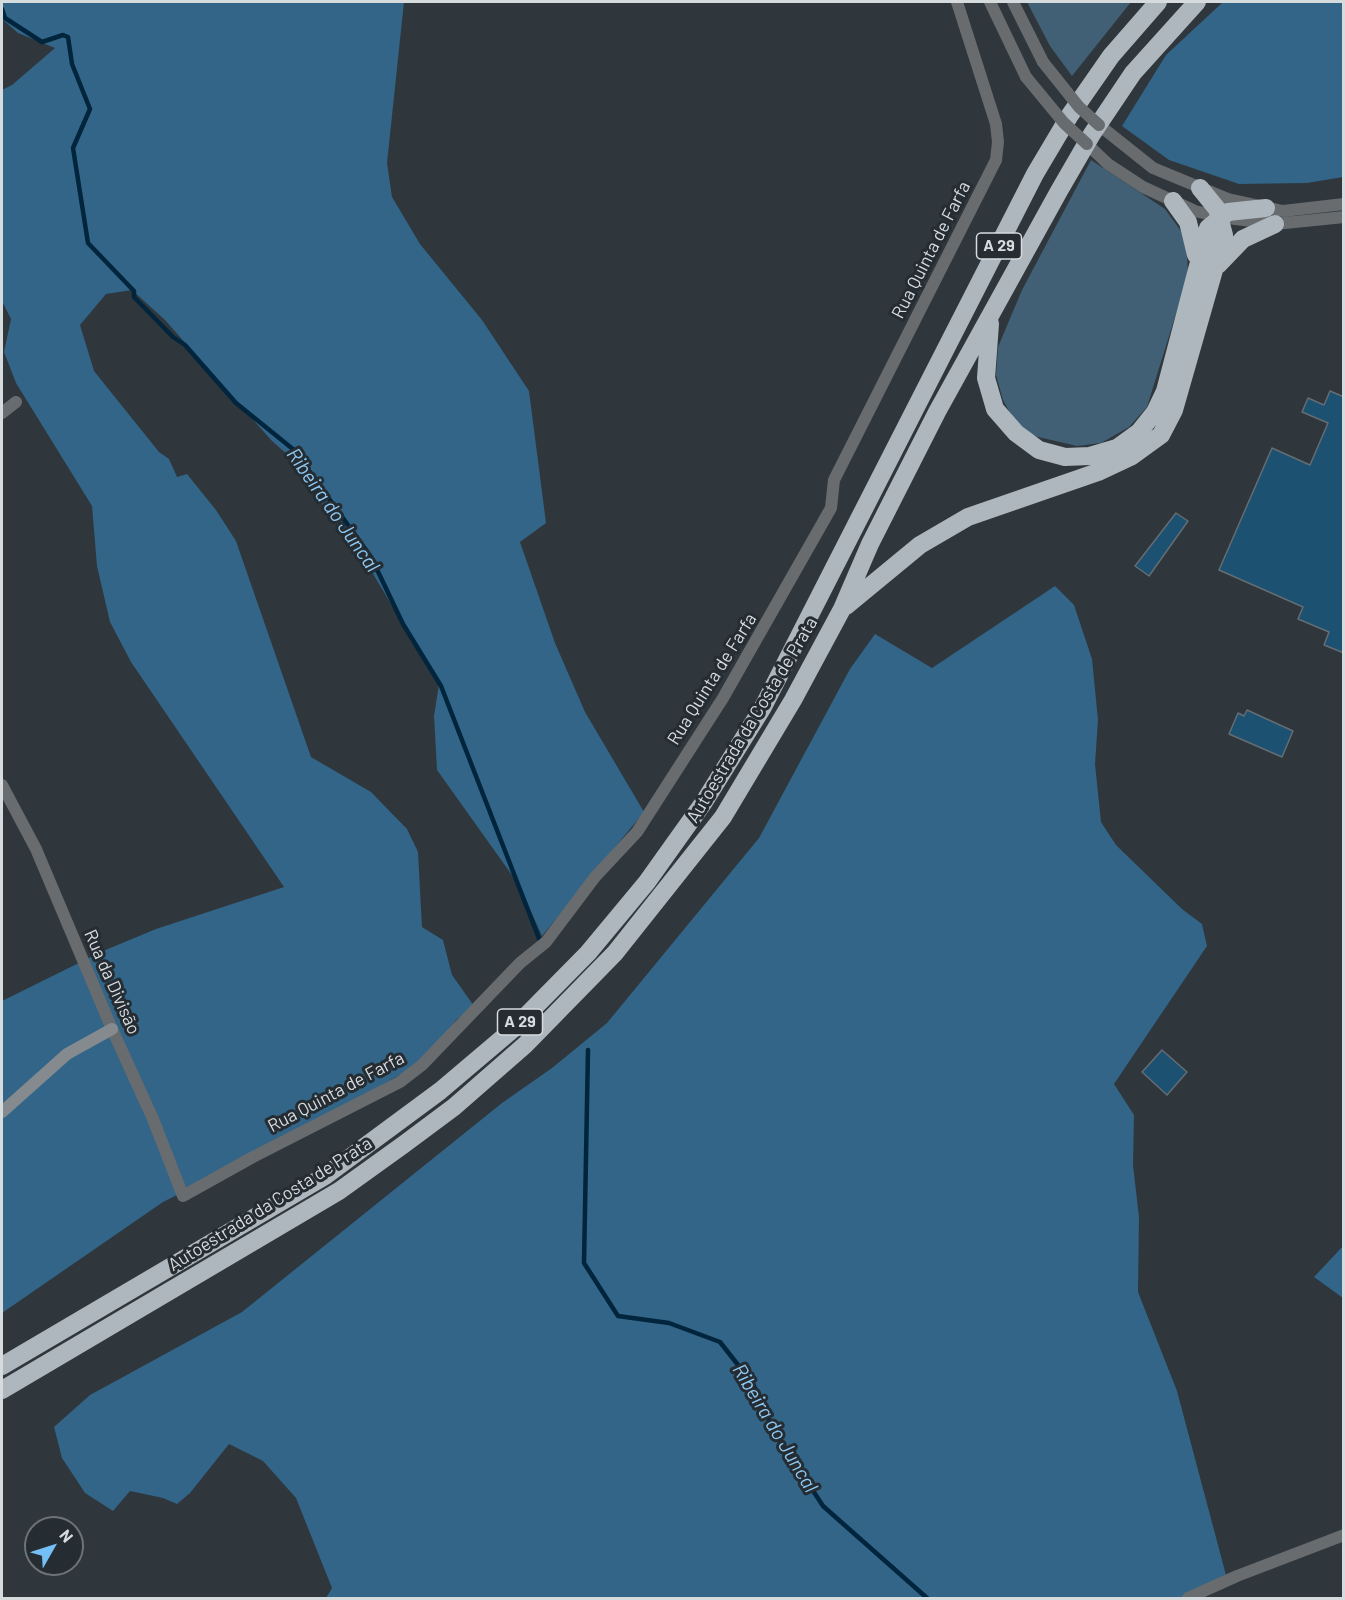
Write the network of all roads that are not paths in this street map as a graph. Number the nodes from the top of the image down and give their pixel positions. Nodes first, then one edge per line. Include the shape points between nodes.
1 (957, 2) edge
2 (990, 2) edge
3 (1013, 2) edge
4 (1158, 2) edge
5 (1197, 2) edge
6 (1200, 188) junction
7 (1173, 201) junction
8 (1344, 204) edge
9 (1266, 207) junction
10 (1220, 217) junction
11 (1344, 217) edge
12 (1275, 224) junction
13 (1205, 269) junction
14 (992, 315) junction
15 (16, 402) dead end
16 (2, 413) edge
17 (842, 609) junction
18 (2, 785) edge
19 (112, 1029) junction
20 (2, 1112) edge
21 (183, 1196) joint
22 (2, 1366) edge
23 (2, 1390) edge
24 (1344, 1535) edge
25 (1188, 1599) edge

1 - 21 street, Rua Quinta de Farfa via 996,124 996,160 834,480 831,508 723,698 637,832 595,877 546,942 520,963 422,1065 400,1082
2 - 7 street, bridge via 1026,77 1064,123 1108,164 1143,188
3 - 6 street, bridge via 1043,62 1079,107 1153,168
4 - 22 highway, Autoestrada da Costa de Prata / A 29 via 1111,56 1035,174 763,707 704,802 647,882 588,953 512,1029 440,1091 344,1162
5 - 14 highway, Autoestrada da Costa de Prata / A 29 via 1133,73 1092,134
6 - 9 street
6 - 10 highway
7 - 10 street
7 - 13 highway via 1182,211
8 - 9 street via 1283,211
9 - 10 highway via 1237,210
10 - 12 street
10 - 13 highway via 1224,235
11 - 12 street
12 - 13 highway via 1243,239
13 - 14 highway via 1155,412 1139,432 1117,448 1090,456 1065,457 1039,450 995,409 986,378
13 - 17 highway via 1174,410 1161,435 1132,456 1098,472 968,517 920,545
14 - 17 highway, Autoestrada da Costa de Prata / A 29 via 937,412 870,544
15 - 16 street
17 - 23 highway, Autoestrada da Costa de Prata / A 29 via 723,817 615,952 525,1045 454,1107 339,1191
18 - 19 street, Rua da Divisão via 36,849
19 - 20 main road via 67,1054
19 - 21 street, Rua da Divisão
24 - 25 street

